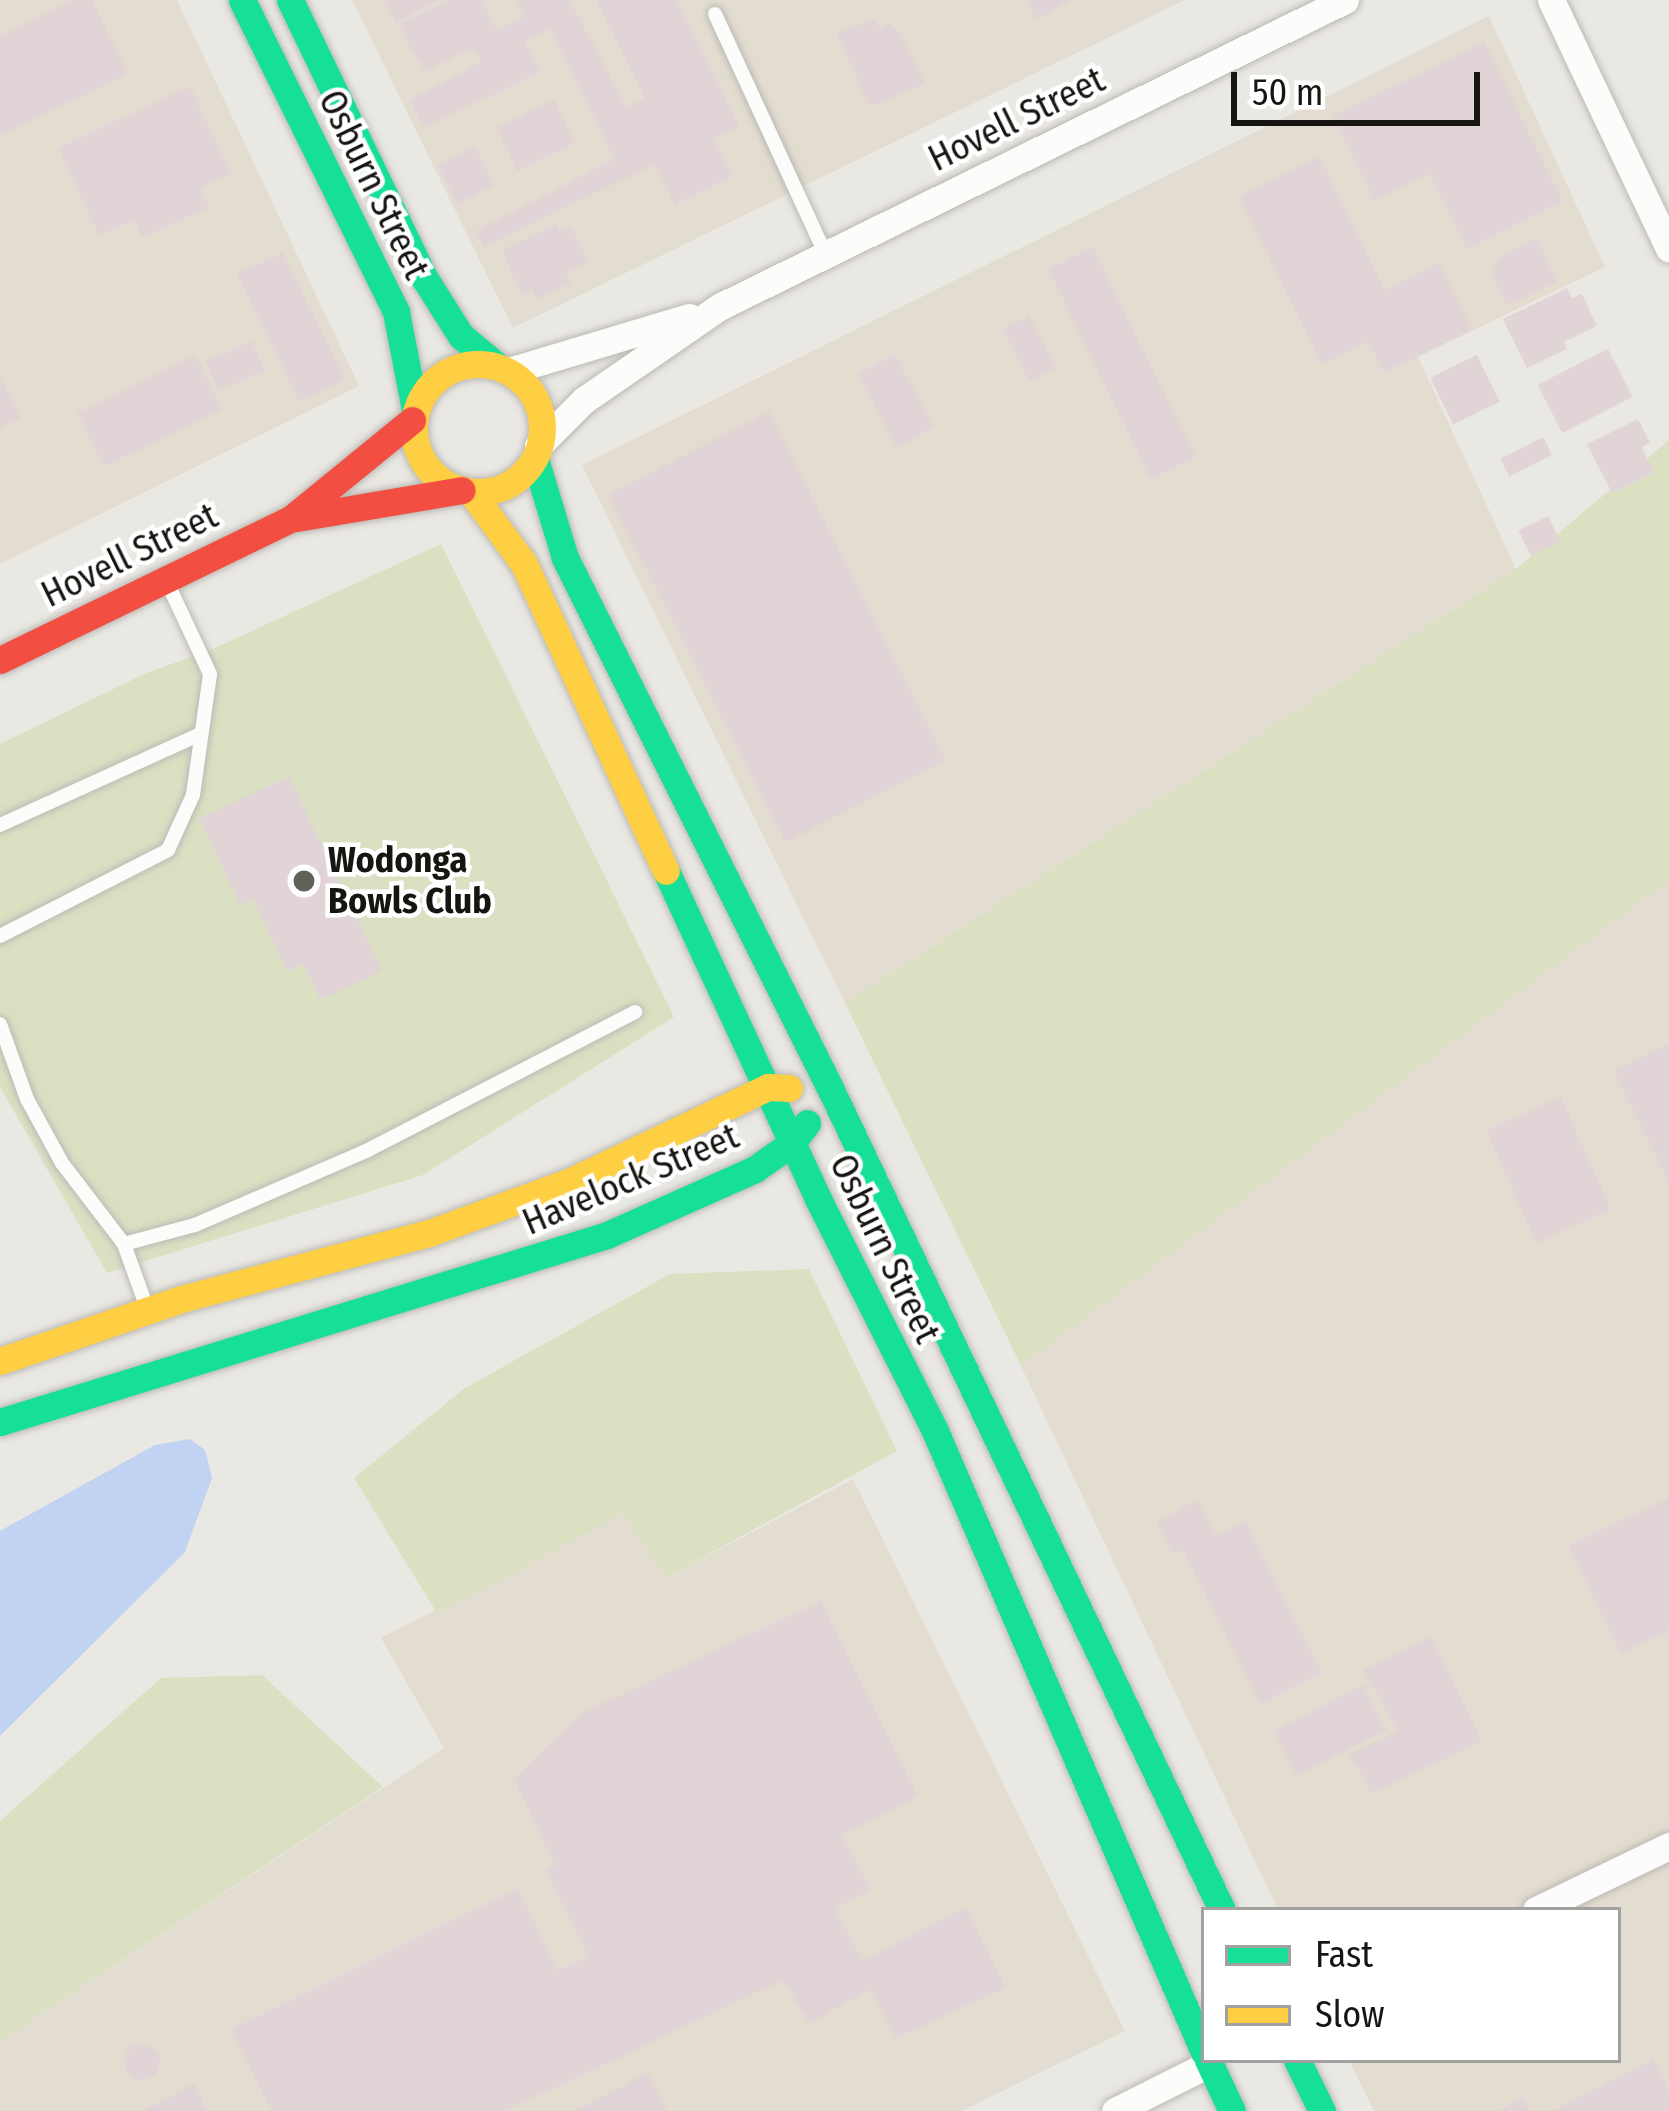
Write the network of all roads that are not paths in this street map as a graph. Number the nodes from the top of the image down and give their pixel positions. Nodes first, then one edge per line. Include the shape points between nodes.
1 (242, 0) edge
2 (290, 0) edge
3 (1345, 0) edge
4 (1551, 0) edge
5 (716, 14) dead end
6 (1669, 248) edge
7 (825, 253) junction
8 (721, 306) junction
9 (502, 368) junction
10 (413, 414) junction
11 (537, 453) junction
12 (466, 491) junction
13 (292, 518) junction
14 (165, 578) junction
15 (0, 660) edge
16 (201, 734) junction
17 (0, 825) edge
18 (0, 936) edge
19 (634, 1012) dead end
20 (0, 1024) edge
21 (768, 1087) junction
22 (831, 1090) junction
23 (792, 1143) junction
24 (124, 1244) junction
25 (148, 1310) junction
26 (0, 1360) edge
27 (0, 1422) edge
28 (1669, 1846) edge
29 (1221, 1907) edge
30 (1542, 1907) edge
31 (1201, 2038) edge
32 (1203, 2063) edge
33 (1212, 2063) edge
34 (1298, 2063) edge
35 (1114, 2111) edge
36 (1232, 2111) edge
37 (1322, 2111) edge

1 - 10 street, Osburn Street via 396,312
2 - 9 street, Osburn Street via 425,279 461,336
3 - 7 street, Hovell Street
4 - 6 street
5 - 7 lane
7 - 8 street, Hovell Street
8 - 9 street, Hovell Street
8 - 11 street, Hovell Street via 584,400
9 - 10 street via 477,363 449,371
9 - 11 street via 540,410
10 - 12 street via 426,465
10 - 13 street, Hovell Street
11 - 12 street via 513,483
11 - 22 street, Osburn Street via 565,558
12 - 13 street, Hovell Street
12 - 21 street, Osburn Street via 524,564
13 - 14 street, Hovell Street
14 - 15 street, Hovell Street
14 - 16 lane via 210,674
16 - 17 lane
16 - 18 lane via 194,795 168,850
19 - 24 lane via 366,1151 195,1225
20 - 24 lane via 27,1100 62,1163
21 - 22 street, Havelock Street
21 - 23 street, Osburn Street
21 - 25 street, Havelock Street via 571,1181 429,1233
22 - 23 street, Havelock Street
22 - 29 street, Osburn Street
23 - 27 street, Havelock Street via 658,1214 546,1256
23 - 31 street, Osburn Street via 935,1431
24 - 25 lane
25 - 26 street, Havelock Street
28 - 30 street
32 - 35 street
33 - 36 street, Osburn Street
34 - 37 street

